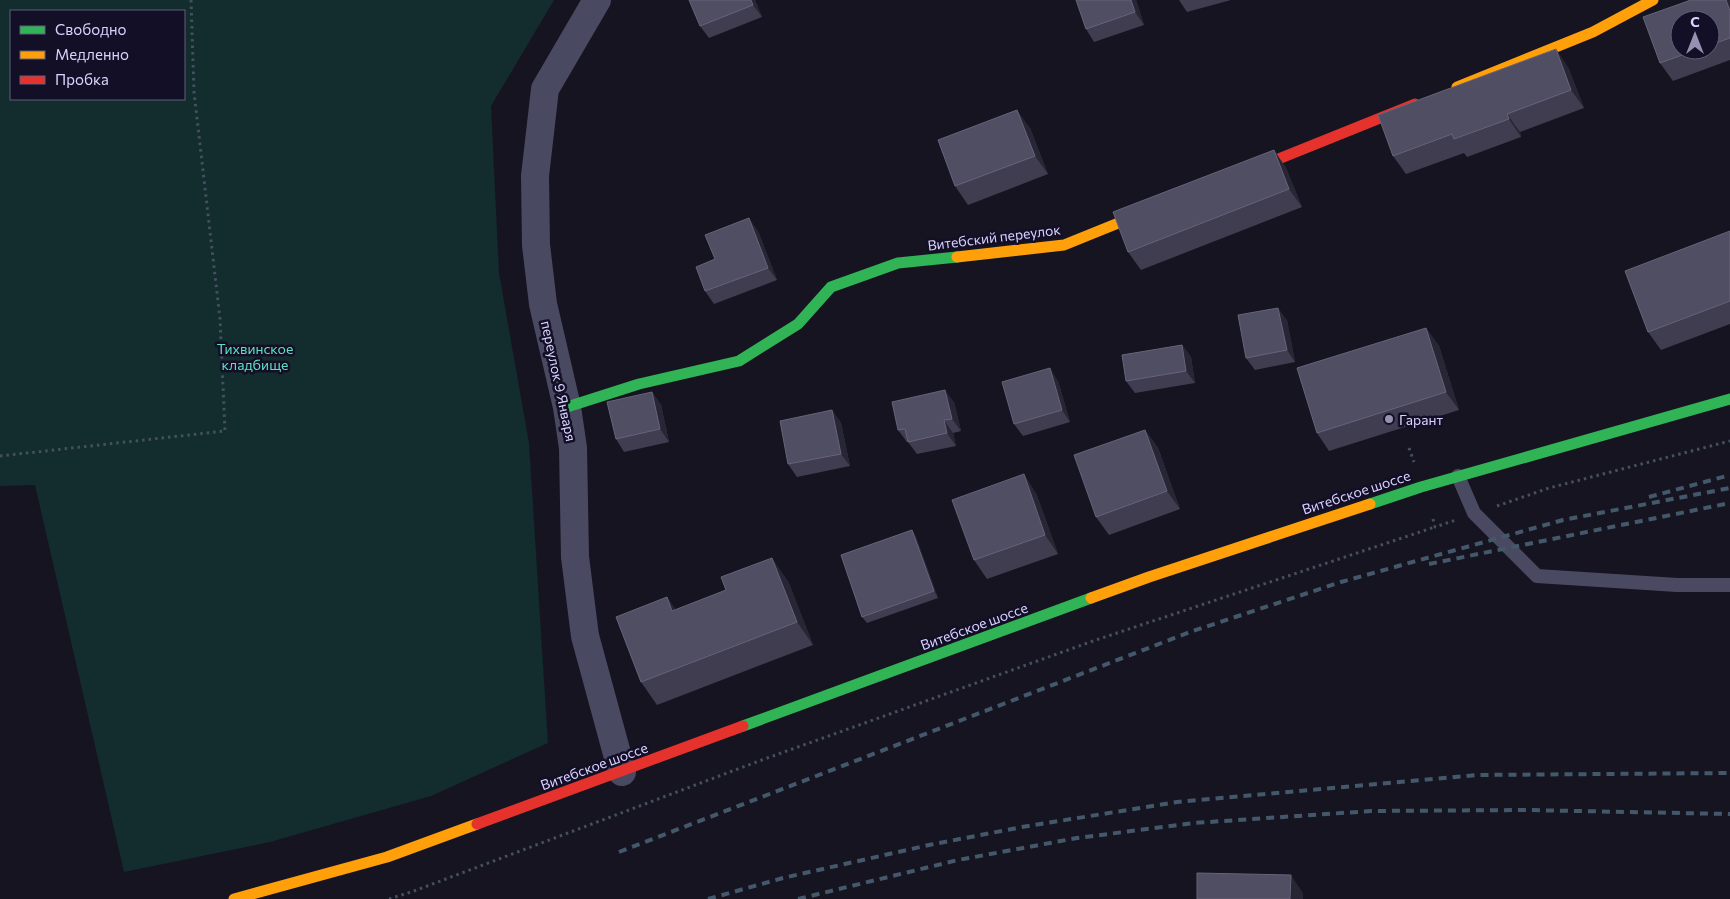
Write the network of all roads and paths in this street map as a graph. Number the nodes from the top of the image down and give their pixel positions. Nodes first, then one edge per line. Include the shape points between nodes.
1 (191, 0) edge
2 (597, 0) edge
3 (1653, 0) edge
4 (1444, 92) edge
5 (1426, 99) edge
6 (1231, 178) edge
7 (1166, 204) edge
8 (1730, 399) edge
9 (568, 406) junction
10 (1730, 441) edge
11 (1409, 448) dead end
12 (0, 456) edge
13 (1415, 468) dead end
14 (1458, 476) junction
15 (1474, 514) junction
16 (1433, 519) dead end
17 (1435, 527) junction
18 (1730, 585) edge
19 (622, 772) junction
20 (234, 899) edge
21 (389, 899) edge

1 - 12 path via 194,92 220,319 226,431
2 - 9 street, переулок 9 Января via 545,88 535,176 536,245 543,304
3 - 4 main road via 1593,32
5 - 6 main road
7 - 9 main road, Витебский переулок via 1064,245 898,263 831,287 798,324 739,361 639,384
8 - 14 main road, Витебское шоссе
9 - 19 street, переулок 9 Января via 574,448 575,557 585,636
10 - 15 path via 1549,488
11 - 13 path
14 - 15 lane
14 - 19 main road, Витебское шоссе via 1149,577
15 - 17 path
15 - 18 lane via 1537,576
16 - 17 path
17 - 21 path via 1093,641
19 - 20 main road, Витебское шоссе via 387,857

